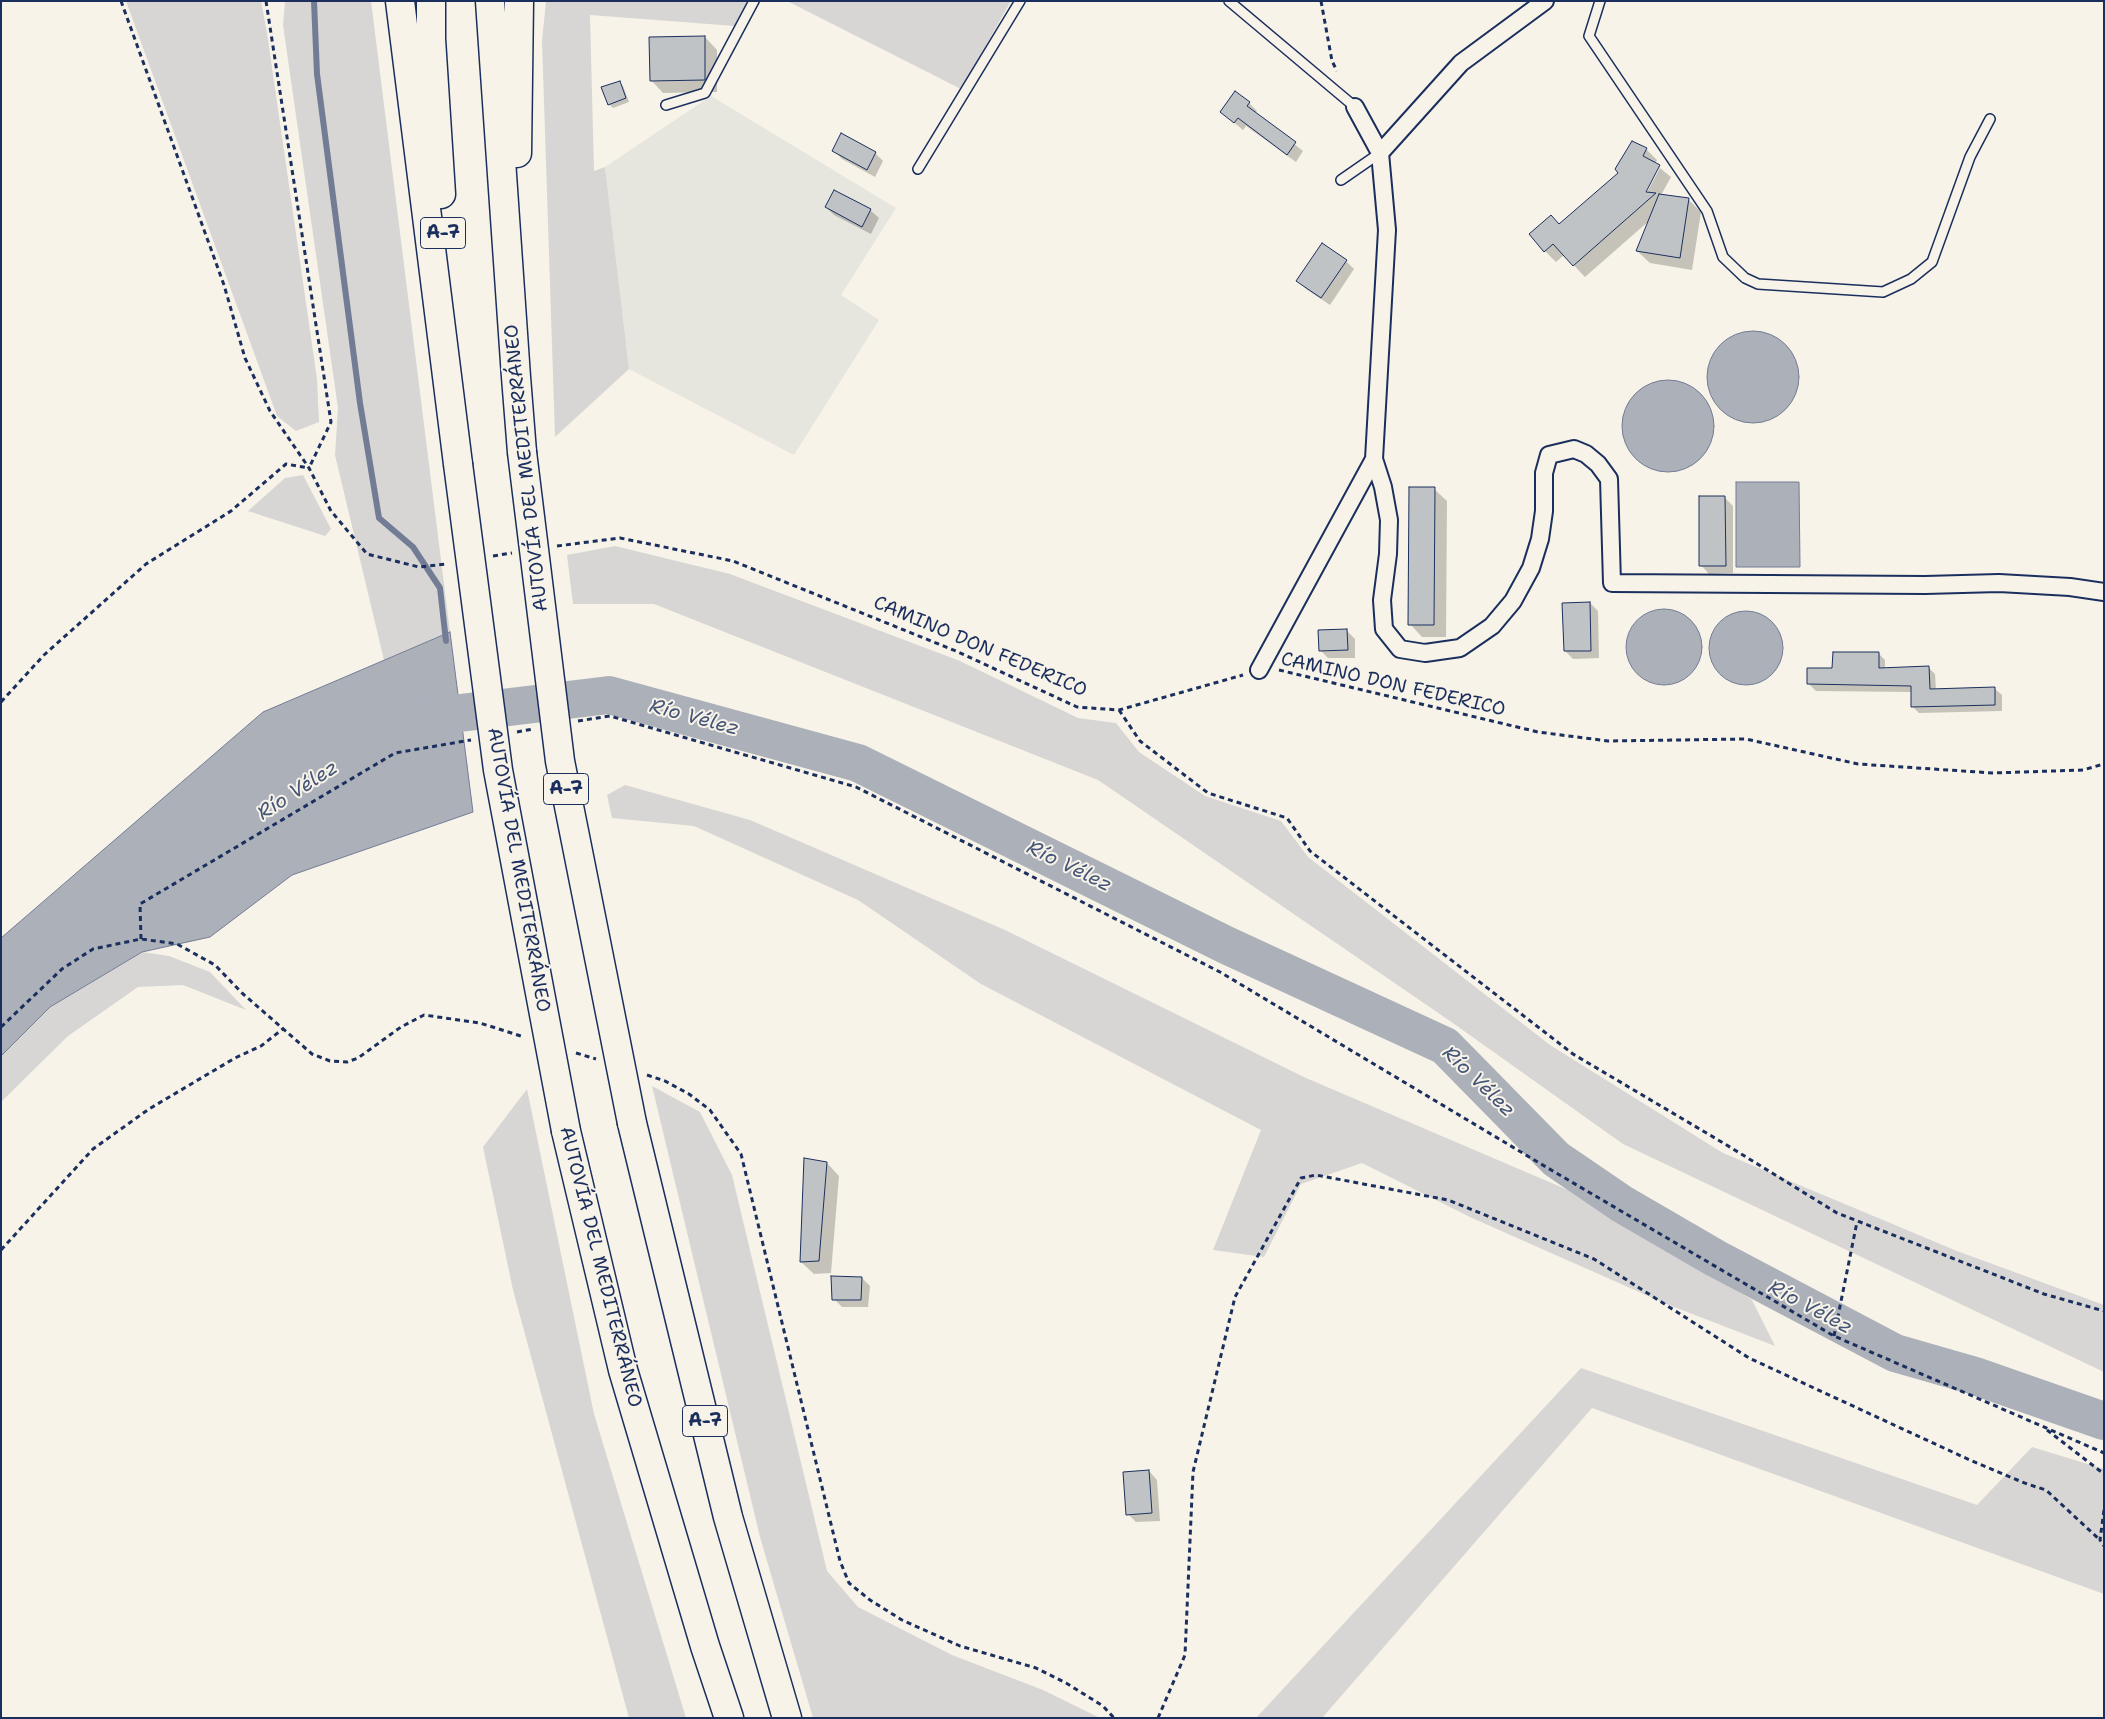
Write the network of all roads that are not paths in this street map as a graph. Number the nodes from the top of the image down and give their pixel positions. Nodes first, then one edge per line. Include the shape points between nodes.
1 (400, 1) edge
2 (431, 1) edge
3 (490, 1) edge
4 (519, 1) edge
5 (754, 1) edge
6 (1020, 1) edge
7 (1229, 1) edge
8 (1545, 1) edge
9 (1600, 1) edge
10 (666, 105) dead end
11 (1355, 107) joint
12 (1990, 119) dead end
13 (1380, 152) junction
14 (918, 168) dead end
15 (1341, 180) dead end
16 (516, 377) junction
17 (1374, 458) junction
18 (458, 464) junction
19 (2104, 592) edge
20 (1259, 670) road end
21 (729, 1718) edge
22 (787, 1718) edge

1 - 18 highway
2 - 18 highway, AUTOVÍA DEL MEDITERRÁNEO / A-7
3 - 16 highway, AUTOVÍA DEL MEDITERRÁNEO / A-7
4 - 16 highway
5 - 10 lane via 705,92
6 - 14 lane
7 - 11 lane
8 - 13 street via 1461,63
9 - 12 lane via 1590,36 1707,211 1722,257 1745,278 1758,284 1883,292 1911,280 1932,262 1970,157
11 - 13 street
13 - 15 lane
13 - 17 street via 1387,230
16 - 22 highway, AUTOVÍA DEL MEDITERRÁNEO / A-7, bridge via 522,452 560,761 632,1122 728,1517
17 - 19 street via 1389,520 1382,600 1384,629 1400,649 1424,653 1460,648 1492,626 1513,601 1531,568 1540,539 1544,473 1549,455 1574,449 1598,464 1609,479 1612,583 1999,583
17 - 20 street
18 - 21 highway, AUTOVÍA DEL MEDITERRÁNEO / A-7, bridge via 498,770 566,1131 623,1370

